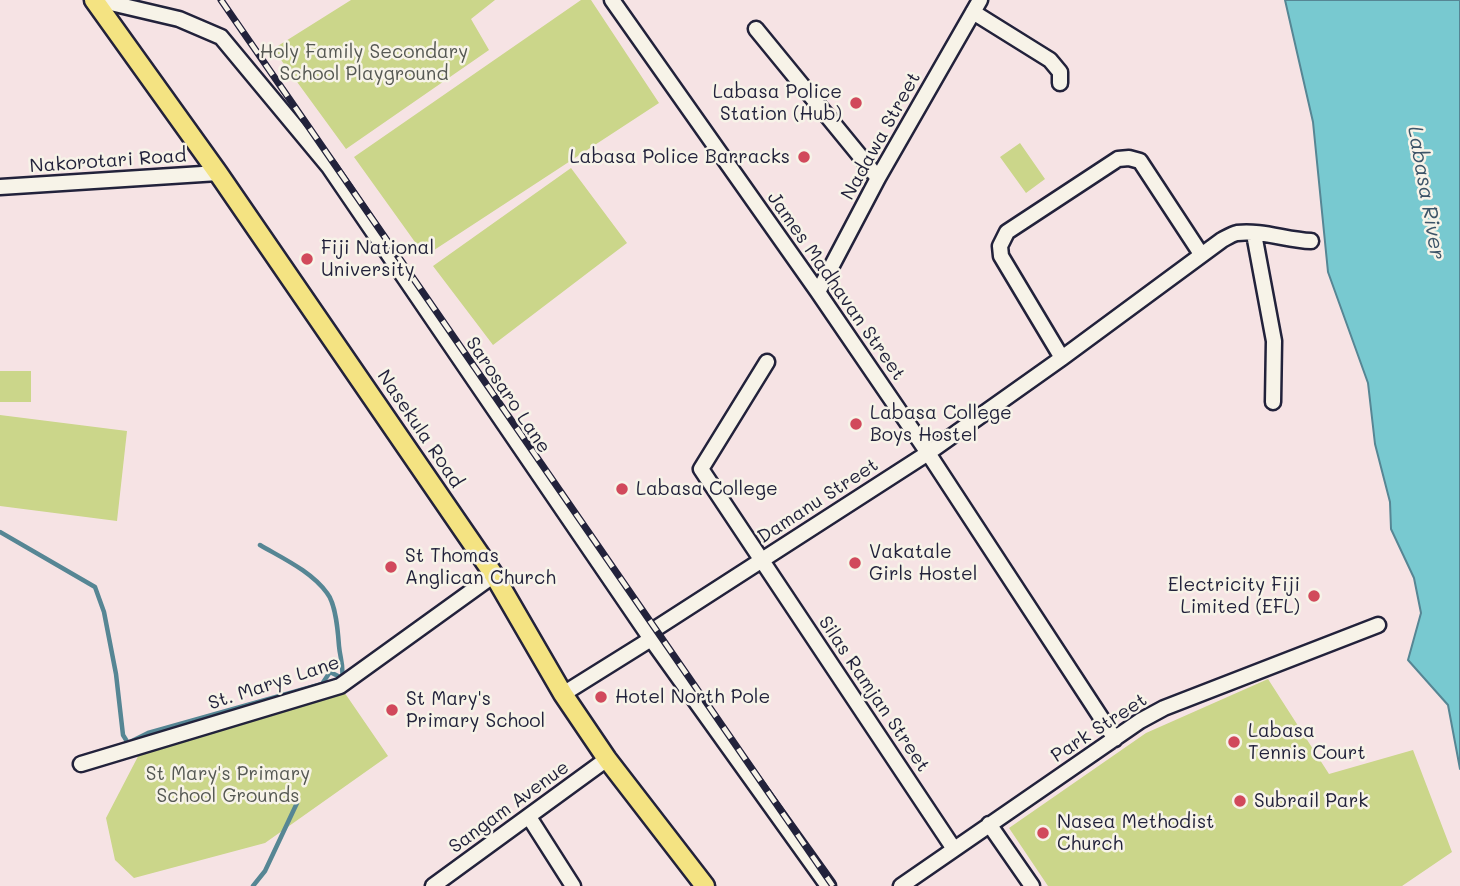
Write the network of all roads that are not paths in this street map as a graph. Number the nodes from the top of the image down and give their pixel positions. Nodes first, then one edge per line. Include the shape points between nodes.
1 (96, 0) edge
2 (612, 0) edge
3 (976, 6) edge
4 (756, 29) dead end
5 (1060, 83) dead end
6 (218, 173) junction
7 (878, 178) junction
8 (0, 187) edge
9 (1254, 234) junction
10 (1311, 241) dead end
11 (1201, 254) junction
12 (818, 292) junction
13 (1062, 358) junction
14 (766, 362) dead end
15 (1273, 402) dead end
16 (928, 453) junction
17 (761, 560) junction
18 (494, 575) junction
19 (1378, 625) dead end
20 (651, 639) junction
21 (563, 694) junction
22 (1115, 739) junction
23 (607, 760) junction
24 (80, 764) dead end
25 (529, 817) junction
26 (989, 824) junction
27 (954, 849) junction
28 (433, 886) edge
29 (573, 886) edge
30 (705, 886) edge
31 (828, 886) edge
32 (901, 886) edge
33 (1032, 886) edge

1 - 6 main road, Nasekula Road
1 - 20 street, Sarosaro Lane via 179,19 221,37 329,167
2 - 12 street, James Madhavan Street
3 - 5 street via 1050,60 1060,72
3 - 7 street, Nadawa Street
4 - 7 street
6 - 8 street, Nakorotari Road
6 - 18 main road, Nasekula Road
7 - 12 street, Nadawa Street
9 - 10 street, Damanu Street
9 - 11 street, Damanu Street via 1236,233
9 - 15 street via 1274,341
11 - 13 street, Damanu Street
11 - 13 street via 1140,161 1129,158 1118,159 1007,232 1001,256
12 - 16 street, James Madhavan Street
13 - 16 street, Damanu Street
14 - 17 street, Silas Ramjan Street via 701,469
16 - 17 street, Damanu Street
16 - 22 street, James Madhavan Street
17 - 20 street, Damanu Street via 655,629
17 - 27 street, Silas Ramjan Street
18 - 21 main road, Nasekula Road
18 - 24 street, St. Marys Lane via 340,686
19 - 22 street, Park Street via 1164,708
20 - 21 street, Damanu Street
20 - 31 street, Sarosaro Lane
21 - 23 main road, Nasekula Road
22 - 26 street, Park Street
23 - 25 street, Sangam Avenue
23 - 30 main road, Nasekula Road
25 - 28 street, Sangam Avenue
25 - 29 street
26 - 27 street, Park Street
26 - 33 street
27 - 32 street, Park Street

